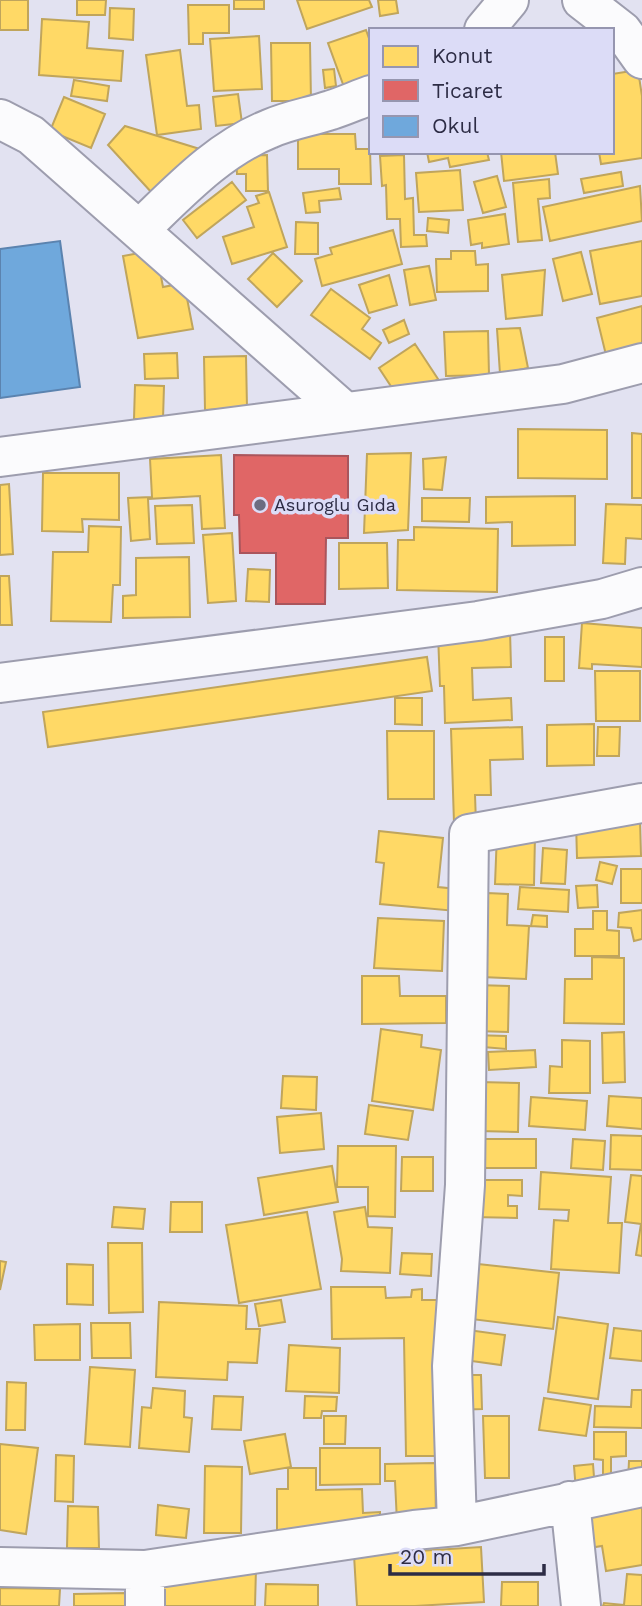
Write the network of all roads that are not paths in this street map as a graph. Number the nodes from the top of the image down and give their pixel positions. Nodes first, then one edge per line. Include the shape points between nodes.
1 (509, 0) edge
2 (582, 0) edge
3 (486, 28) edge
4 (642, 58) edge
5 (369, 95) edge
6 (0, 119) edge
7 (139, 230) junction
8 (642, 363) edge
9 (345, 412) junction
10 (0, 457) edge
11 (642, 587) edge
12 (0, 683) edge
13 (642, 803) edge
14 (642, 1487) edge
15 (569, 1501) junction
16 (457, 1526) junction
17 (0, 1567) edge
18 (145, 1588) edge
19 (581, 1606) edge

1 - 3 street
2 - 4 street via 622,31
5 - 7 street via 268,129 241,143 216,158
6 - 7 street via 31,135
7 - 9 street
8 - 9 street via 563,383
9 - 10 street
11 - 12 street via 602,599 478,621
13 - 16 street via 470,834 465,1185 452,1366
14 - 15 street
15 - 16 street
15 - 19 street
16 - 18 street via 414,1530
17 - 18 street

